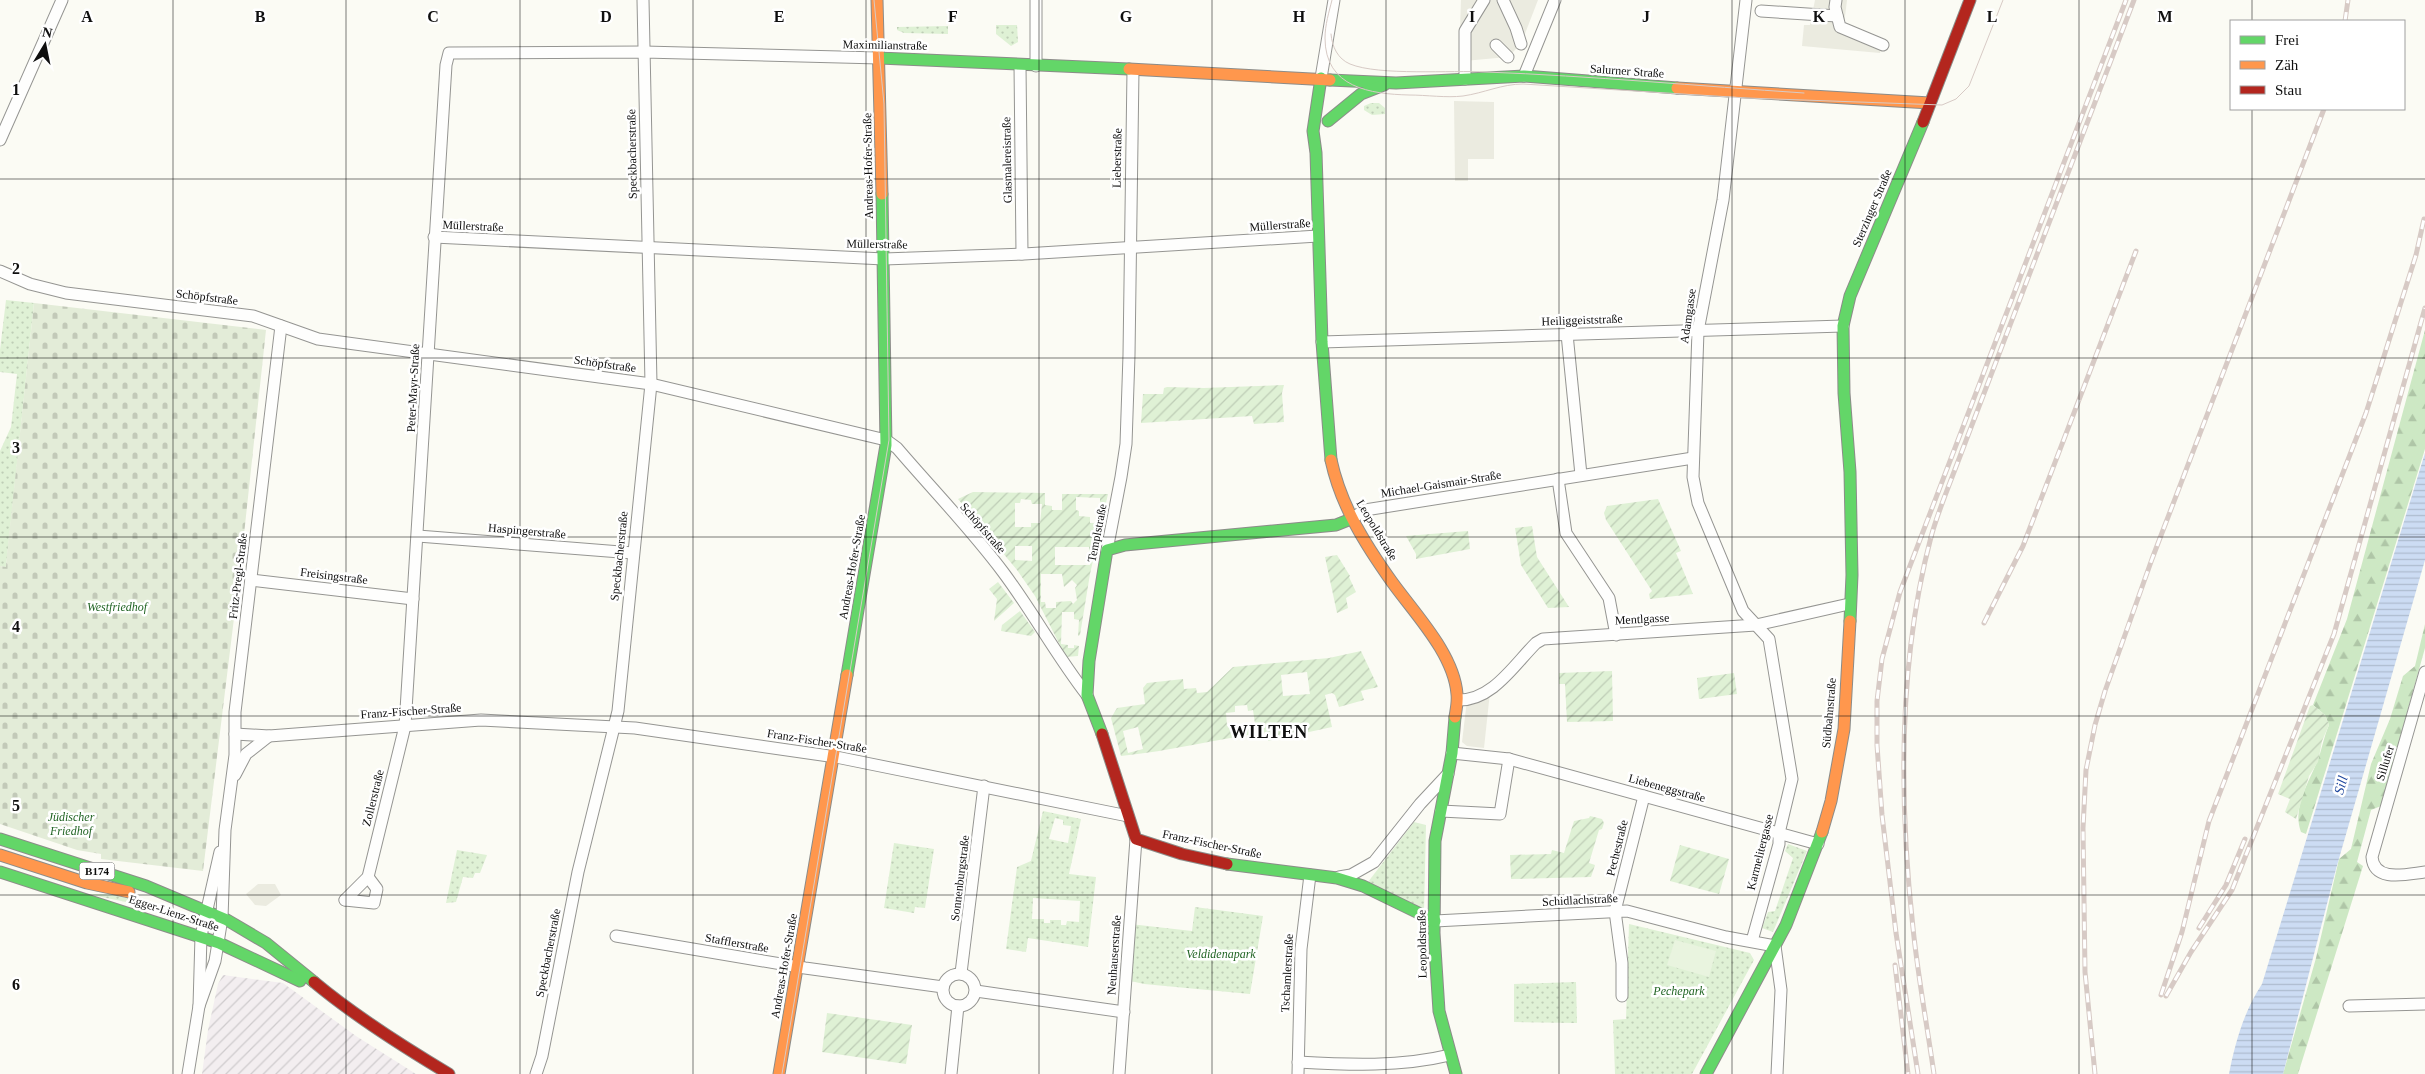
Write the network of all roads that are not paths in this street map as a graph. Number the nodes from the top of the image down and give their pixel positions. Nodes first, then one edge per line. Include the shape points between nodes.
1 (62, 0) edge
2 (643, 0) edge
3 (877, 0) edge
4 (1036, 0) edge
5 (1334, 0) edge
6 (1484, 0) edge
7 (1502, 0) edge
8 (1555, 0) edge
9 (1746, 0) edge
10 (1836, 0) edge
11 (1970, 0) edge
12 (1761, 11) dead end
13 (1837, 16) junction
14 (1496, 44) dead end
15 (1521, 44) dead end
16 (1883, 45) dead end
17 (644, 52) junction
18 (449, 53) joint
19 (1508, 57) dead end
20 (879, 58) junction
21 (1020, 65) junction
22 (1036, 66) junction
23 (1133, 70) junction
24 (1524, 76) junction
25 (1321, 78) junction
26 (1337, 79) junction
27 (1465, 80) junction
28 (1396, 83) junction
29 (1735, 91) junction
30 (1930, 103) junction
31 (1328, 121) junction
32 (0, 140) edge
33 (1316, 153) junction
34 (1318, 236) junction
35 (434, 237) junction
36 (1129, 248) junction
37 (648, 249) junction
38 (1022, 254) junction
39 (884, 259) junction
40 (0, 271) edge
41 (281, 326) junction
42 (1843, 326) junction
43 (1698, 331) junction
44 (1567, 334) junction
45 (1322, 342) junction
46 (429, 355) junction
47 (651, 384) junction
48 (886, 440) junction
49 (1694, 458) junction
50 (1581, 476) junction
51 (1558, 479) junction
52 (1351, 519) junction
53 (418, 536) junction
54 (1107, 550) junction
55 (633, 553) junction
56 (252, 580) junction
57 (413, 599) junction
58 (1849, 604) junction
59 (1756, 625) junction
60 (1616, 635) junction
61 (2425, 672) edge
62 (1087, 694) junction
63 (1458, 700) junction
64 (405, 726) junction
65 (614, 727) junction
66 (235, 734) junction
67 (269, 736) junction
68 (1452, 752) junction
69 (834, 757) junction
70 (1509, 759) junction
71 (1449, 772) junction
72 (231, 785) junction
73 (984, 786) junction
74 (1644, 796) junction
75 (1441, 811) junction
76 (1128, 816) junction
77 (225, 830) junction
78 (1779, 833) junction
79 (1136, 838) junction
80 (0, 839) edge
81 (1818, 844) junction
82 (0, 855) edge
83 (0, 872) edge
84 (2425, 872) edge
85 (1310, 875) junction
86 (368, 876) dead end
87 (1336, 878) junction
88 (179, 901) junction
89 (206, 911) junction
90 (1615, 911) junction
91 (222, 918) junction
92 (1435, 921) junction
93 (201, 936) junction
94 (616, 936) dead end
95 (1752, 941) junction
96 (219, 943) junction
97 (1775, 946) junction
98 (798, 967) junction
99 (961, 973) junction
100 (943, 987) junction
101 (976, 991) junction
102 (1622, 996) dead end
103 (332, 998) junction
104 (2425, 1004) edge
105 (199, 1006) junction
106 (958, 1006) junction
107 (2350, 1006) dead end
108 (1124, 1012) junction
109 (1450, 1055) junction
110 (542, 1056) junction
111 (1298, 1062) junction
112 (188, 1074) edge
113 (449, 1074) edge
114 (536, 1074) edge
115 (542, 1074) edge
116 (780, 1074) edge
117 (951, 1074) edge
118 (1119, 1074) edge
119 (1298, 1074) edge
120 (1456, 1074) edge
121 (1706, 1074) edge
122 (1777, 1074) edge

1 - 32 street
2 - 17 street, Speckbacherstraße
3 - 20 street, Andreas-Hofer-Straße
4 - 22 street
5 - 25 street
6 - 27 street via 1465,31
7 - 15 street
8 - 24 street
9 - 29 street, Adamgasse
10 - 13 street
11 - 30 street, Sterzinger Straße
12 - 13 street
13 - 16 street via 1840,28
14 - 19 street
17 - 18 street, Maximilianstraße
17 - 20 street, Maximilianstraße
17 - 37 street, Speckbacherstraße
18 - 35 street, Peter-Mayr-Straße
20 - 21 street, Maximilianstraße
20 - 39 street, Andreas-Hofer-Straße
21 - 22 street, Maximilianstraße
21 - 38 street, Glasmalereistraße
22 - 23 street, Maximilianstraße
23 - 25 street, Maximilianstraße
23 - 36 street, Lieberstraße
24 - 27 street, Salurner Straße
24 - 29 street, Salurner Straße
25 - 26 street, Salurner Straße
25 - 33 street, Leopoldstraße via 1313,131
26 - 28 street, Salurner Straße
26 - 31 street, Leopoldstraße via 1339,96
27 - 28 street, Salurner Straße
28 - 31 street via 1375,86 1366,91
29 - 30 street, Salurner Straße
29 - 43 street, Adamgasse via 1723,200
30 - 42 street, Sterzinger Straße via 1850,296
31 - 33 street, Leopoldstraße
33 - 34 street, Leopoldstraße
34 - 36 street, Müllerstraße
34 - 45 street, Leopoldstraße
35 - 37 street, Müllerstraße
35 - 46 street, Peter-Mayr-Straße
36 - 38 street, Müllerstraße
36 - 54 street, Templstraße via 1126,444
37 - 39 street, Müllerstraße
37 - 47 street, Speckbacherstraße
38 - 39 street, Müllerstraße
39 - 48 street, Andreas-Hofer-Straße
40 - 41 street, Schöpfstraße via 30,284 66,293 253,316
41 - 46 street, Schöpfstraße via 318,339
41 - 56 street, Fritz-Pregl-Straße
42 - 43 street, Heiliggeiststraße
42 - 58 street, Südbahnstraße via 1850,472 1852,575
43 - 44 street, Heiliggeiststraße
43 - 49 street, Adamgasse
44 - 45 street, Heiliggeiststraße
44 - 50 street
45 - 52 street, Leopoldstraße via 1331,461
46 - 47 street, Schöpfstraße
46 - 53 street, Peter-Mayr-Straße
47 - 48 street, Schöpfstraße
47 - 55 street, Speckbacherstraße
48 - 62 street, Schöpfstraße via 897,448 1001,570 1060,660
48 - 69 street, Andreas-Hofer-Straße
49 - 50 street, Michael-Gaismair-Straße
49 - 59 street, Adamgasse via 1698,503 1743,611
50 - 51 street, Michael-Gaismair-Straße
51 - 52 street, Michael-Gaismair-Straße via 1365,510
51 - 60 street via 1566,533 1609,598
52 - 54 street, Michael-Gaismair-Straße via 1336,525 1125,545
52 - 63 street, Leopoldstraße via 1434,638 1453,676
53 - 55 street, Haspingerstraße
53 - 57 street, Peter-Mayr-Straße
54 - 62 street, Templstraße via 1089,661
55 - 65 street, Speckbacherstraße
56 - 57 street, Freisingstraße
56 - 66 street, Fritz-Pregl-Straße
57 - 64 street, Peter-Mayr-Straße
58 - 59 street, Mentlgasse
58 - 81 street, Südbahnstraße via 1844,729 1831,802
59 - 60 street, Mentlgasse
59 - 78 street, Karmelitergasse via 1768,639 1792,779
60 - 63 street, Mentlgasse via 1541,640 1490,692
61 - 84 street, Sillufer via 2373,850 2372,863 2385,875
62 - 76 street, Templstraße via 1112,760
63 - 68 street, Leopoldstraße
64 - 65 street, Franz-Fischer-Straße via 495,720
64 - 67 street, Franz-Fischer-Straße
64 - 86 street, Zollerstraße
65 - 69 street, Franz-Fischer-Straße
65 - 110 street, Speckbacherstraße via 578,872
66 - 67 street, Franz-Fischer-Straße
66 - 72 street, Fritz-Pregl-Straße
67 - 72 street via 246,754
68 - 70 street, Liebeneggstraße
68 - 71 street, Leopoldstraße
69 - 73 street, Franz-Fischer-Straße
69 - 98 street, Andreas-Hofer-Straße
70 - 74 street, Liebeneggstraße
70 - 75 street via 1500,814
71 - 75 street, Leopoldstraße
71 - 87 street, Franz-Fischer-Straße via 1374,862 1350,876
72 - 77 street, Fritz-Pregl-Straße
73 - 76 street, Franz-Fischer-Straße
73 - 99 street, Sonnenburgstraße
74 - 78 street, Liebeneggstraße
74 - 90 street, Pechestraße
75 - 92 street, Leopoldstraße via 1435,841
76 - 79 street
77 - 89 street, Fritz-Pregl-Straße
77 - 91 street, Fritz-Pregl-Straße
78 - 81 street, Liebeneggstraße
78 - 95 street, Karmelitergasse via 1779,844
79 - 85 street, Franz-Fischer-Straße via 1166,851
79 - 108 street, Neuhauserstraße
80 - 88 street, Egger-Lienz-Straße / B174 via 146,886
81 - 97 street, Südbahnstraße via 1798,899
82 - 88 street, Egger-Lienz-Straße via 87,883
83 - 93 street, Egger-Lienz-Straße / B174
85 - 87 street, Franz-Fischer-Straße
85 - 111 street, Tschamlerstraße via 1301,949
87 - 92 street, Franz-Fischer-Straße via 1371,889
88 - 89 street, Egger-Lienz-Straße / B174
89 - 91 street, Egger-Lienz-Straße / B174
89 - 93 street, Fritz-Pregl-Straße
90 - 92 street, Schidlachstraße
90 - 95 street, Schidlachstraße via 1627,911
90 - 102 street, Pechestraße via 1622,963
91 - 96 street, Fritz-Pregl-Straße
91 - 103 street, Egger-Lienz-Straße / B174 via 266,943
92 - 109 street, Leopoldstraße via 1437,994
93 - 96 street, Egger-Lienz-Straße / B174
93 - 105 street, Fritz-Pregl-Straße
94 - 98 street, Stafflerstraße
95 - 97 street
96 - 103 street, Egger-Lienz-Straße / B174
96 - 105 street, Fritz-Pregl-Straße
97 - 121 street, Südbahnstraße
97 - 122 street via 1781,990
98 - 100 street, Stafflerstraße
98 - 116 street, Andreas-Hofer-Straße
99 - 100 street via 947,978
99 - 101 street via 974,982
100 - 106 street via 948,1002
101 - 106 street via 972,1000
101 - 108 street
103 - 113 street, Egger-Lienz-Straße / B174 via 398,1044
104 - 107 street
105 - 112 street
106 - 117 street
108 - 118 street, Neuhauserstraße
109 - 111 street via 1407,1064
109 - 120 street, Leopoldstraße
110 - 114 street, Speckbacherstraße
110 - 115 street, Speckbacherstraße
111 - 119 street, Tschamlerstraße

